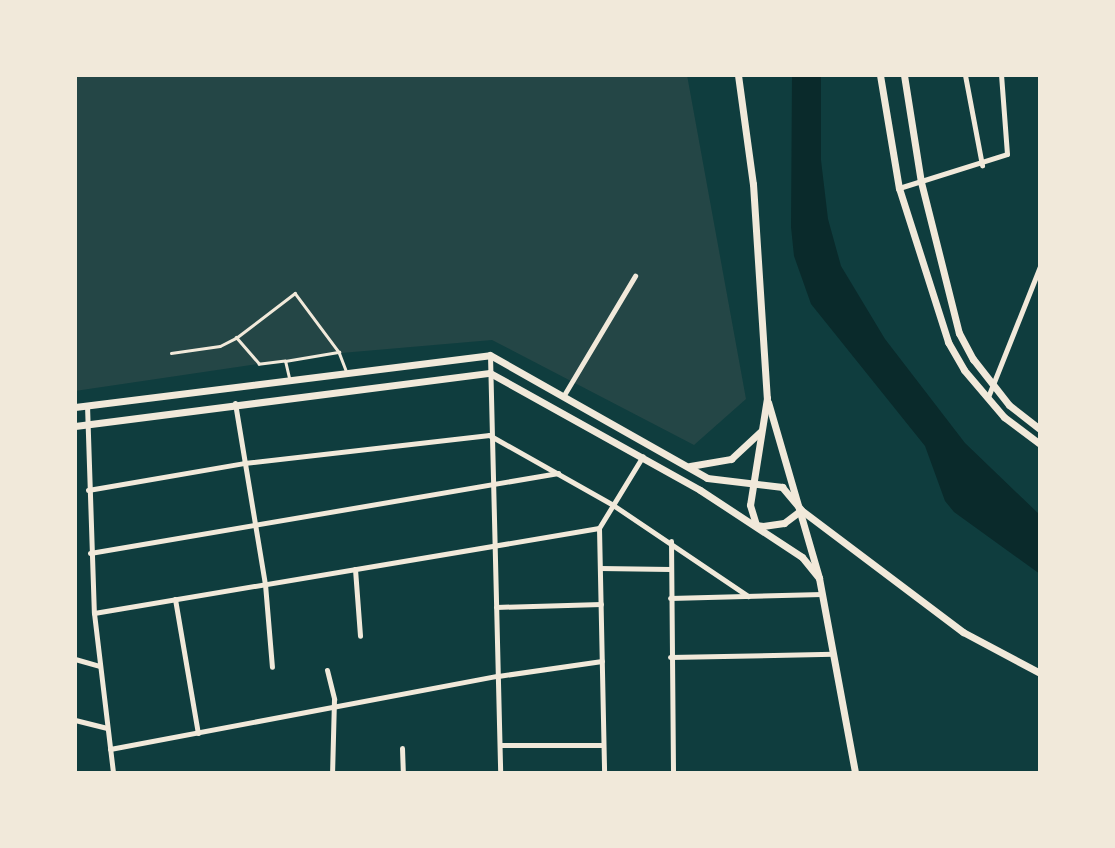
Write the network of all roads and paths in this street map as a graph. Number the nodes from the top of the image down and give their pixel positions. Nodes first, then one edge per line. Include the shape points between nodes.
1 (738, 75) edge
2 (880, 75) edge
3 (904, 75) edge
4 (965, 75) edge
5 (1001, 75) edge
6 (982, 165) junction
7 (921, 182) junction
8 (899, 188) junction
9 (1040, 266) edge
10 (635, 276) dead end
11 (236, 338) junction
12 (339, 352) junction
13 (171, 353) dead end
14 (489, 355) junction
15 (285, 361) junction
16 (346, 370) junction
17 (490, 373) junction
18 (289, 378) junction
19 (993, 384) junction
20 (564, 395) junction
21 (988, 397) junction
22 (767, 398) junction
23 (235, 403) junction
24 (87, 405) junction
25 (75, 407) edge
26 (87, 424) junction
27 (75, 426) edge
28 (764, 426) junction
29 (1040, 429) edge
30 (489, 435) junction
31 (1040, 444) edge
32 (644, 455) junction
33 (244, 463) junction
34 (685, 465) junction
35 (558, 473) junction
36 (752, 483) junction
37 (492, 484) junction
38 (88, 490) junction
39 (614, 505) junction
40 (801, 510) junction
41 (254, 523) junction
42 (756, 525) junction
43 (599, 528) junction
44 (671, 541) junction
45 (494, 546) junction
46 (90, 553) junction
47 (600, 568) junction
48 (355, 569) junction
49 (670, 569) junction
50 (819, 578) junction
51 (265, 584) junction
52 (822, 594) junction
53 (748, 596) junction
54 (670, 598) junction
55 (175, 599) junction
56 (601, 604) junction
57 (496, 607) junction
58 (94, 613) junction
59 (360, 636) dead end
60 (833, 654) junction
61 (670, 657) junction
62 (75, 659) edge
63 (602, 661) junction
64 (100, 666) junction
65 (272, 667) dead end
66 (327, 670) dead end
67 (1040, 673) edge
68 (498, 676) junction
69 (334, 707) junction
70 (75, 720) edge
71 (107, 728) junction
72 (198, 733) junction
73 (499, 745) junction
74 (603, 745) junction
75 (402, 748) dead end
76 (110, 749) junction
77 (113, 773) edge
78 (332, 773) edge
79 (403, 773) edge
80 (500, 773) edge
81 (604, 773) edge
82 (673, 773) edge
83 (855, 773) edge

1 - 22 street via 753,184
2 - 8 street
3 - 7 street
4 - 6 street
5 - 6 street via 1007,154
6 - 7 street
7 - 8 street
7 - 19 street via 949,305 973,359
8 - 21 street via 948,342
9 - 19 street
10 - 20 street
11 - 12 lane via 295,293
11 - 13 lane via 220,346
11 - 15 lane via 259,364
12 - 15 lane
12 - 16 lane
14 - 16 street
14 - 17 street
14 - 20 street
15 - 18 lane
16 - 18 street
17 - 23 street
17 - 30 street
17 - 32 street
18 - 24 street
19 - 21 street
19 - 29 street
20 - 34 street
21 - 31 street via 1004,417
22 - 28 street
22 - 40 street
23 - 26 street
23 - 33 street
24 - 25 street
24 - 26 street
26 - 27 street
26 - 38 street
28 - 34 street via 732,459 709,466
28 - 36 street
30 - 33 street
30 - 35 street
30 - 37 street
32 - 39 street
32 - 42 street
33 - 38 street
33 - 41 street
34 - 36 street via 714,480
35 - 37 street
35 - 39 street
36 - 40 street via 782,487
36 - 42 street via 750,505
37 - 41 street
37 - 45 street
38 - 46 street
39 - 43 street
39 - 44 street
40 - 42 street via 784,523
40 - 50 street
40 - 67 street via 963,632
41 - 46 street
41 - 51 street
42 - 50 street via 803,557
43 - 45 street
43 - 47 street
44 - 49 street
44 - 53 street
45 - 48 street
45 - 57 street
46 - 58 street
47 - 49 street
47 - 56 street
48 - 51 street
48 - 59 street
49 - 54 street
50 - 52 street
51 - 55 street
51 - 65 street
52 - 53 street
52 - 60 street
53 - 54 street
54 - 61 street
55 - 58 street
55 - 72 street
56 - 57 street
56 - 63 street
57 - 68 street
58 - 64 street
60 - 61 street
60 - 83 street
61 - 82 street
62 - 64 street
63 - 68 street
63 - 74 street
64 - 71 street
66 - 69 street
68 - 69 street
68 - 73 street
69 - 72 street
69 - 78 street
70 - 71 street
71 - 76 street
72 - 76 street
73 - 74 street
73 - 80 street
74 - 81 street
75 - 79 street
76 - 77 street

